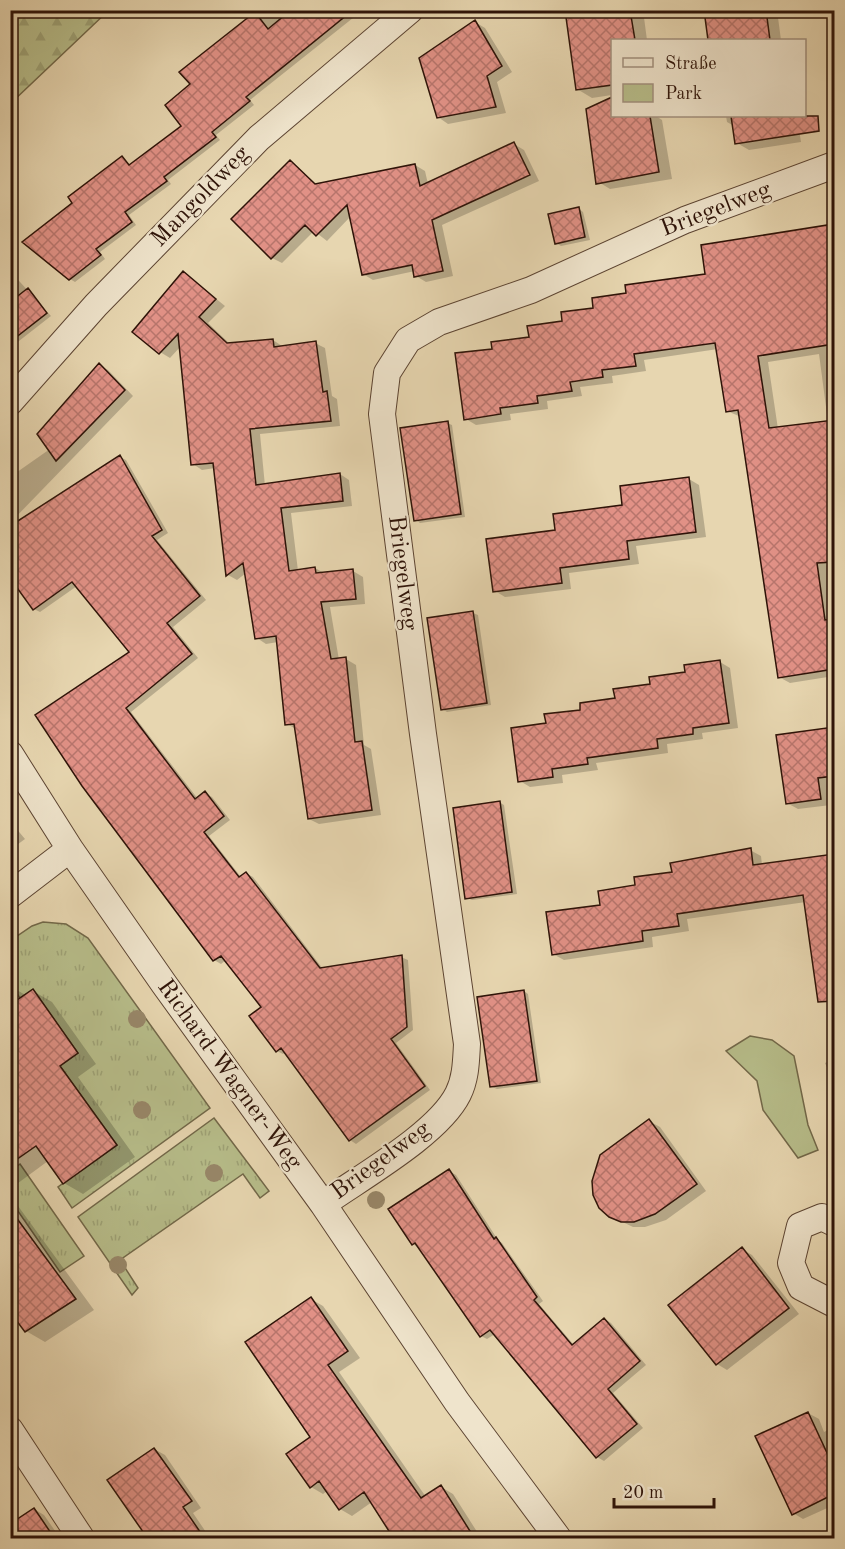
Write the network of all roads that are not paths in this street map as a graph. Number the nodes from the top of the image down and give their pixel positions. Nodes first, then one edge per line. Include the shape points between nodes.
1 (410, 10) edge
2 (834, 165) edge
3 (10, 402) edge
4 (10, 754) edge
5 (70, 849) junction
6 (10, 895) edge
7 (322, 1204) junction
8 (834, 1223) edge
9 (834, 1304) edge
10 (10, 1430) edge
11 (81, 1539) edge
12 (558, 1539) edge

1 - 3 street, Mangoldweg via 260,138 96,305
2 - 7 street, Briegelweg via 685,220 531,290 439,322 408,340 387,373 381,414 467,1044 466,1065 458,1095 426,1132
4 - 5 street, Richard-Wagner-Weg
5 - 6 street
5 - 7 street, Richard-Wagner-Weg
7 - 12 street, Richard-Wagner-Weg via 457,1402
8 - 9 street via 822,1217 800,1226 791,1263 801,1287
10 - 11 street

